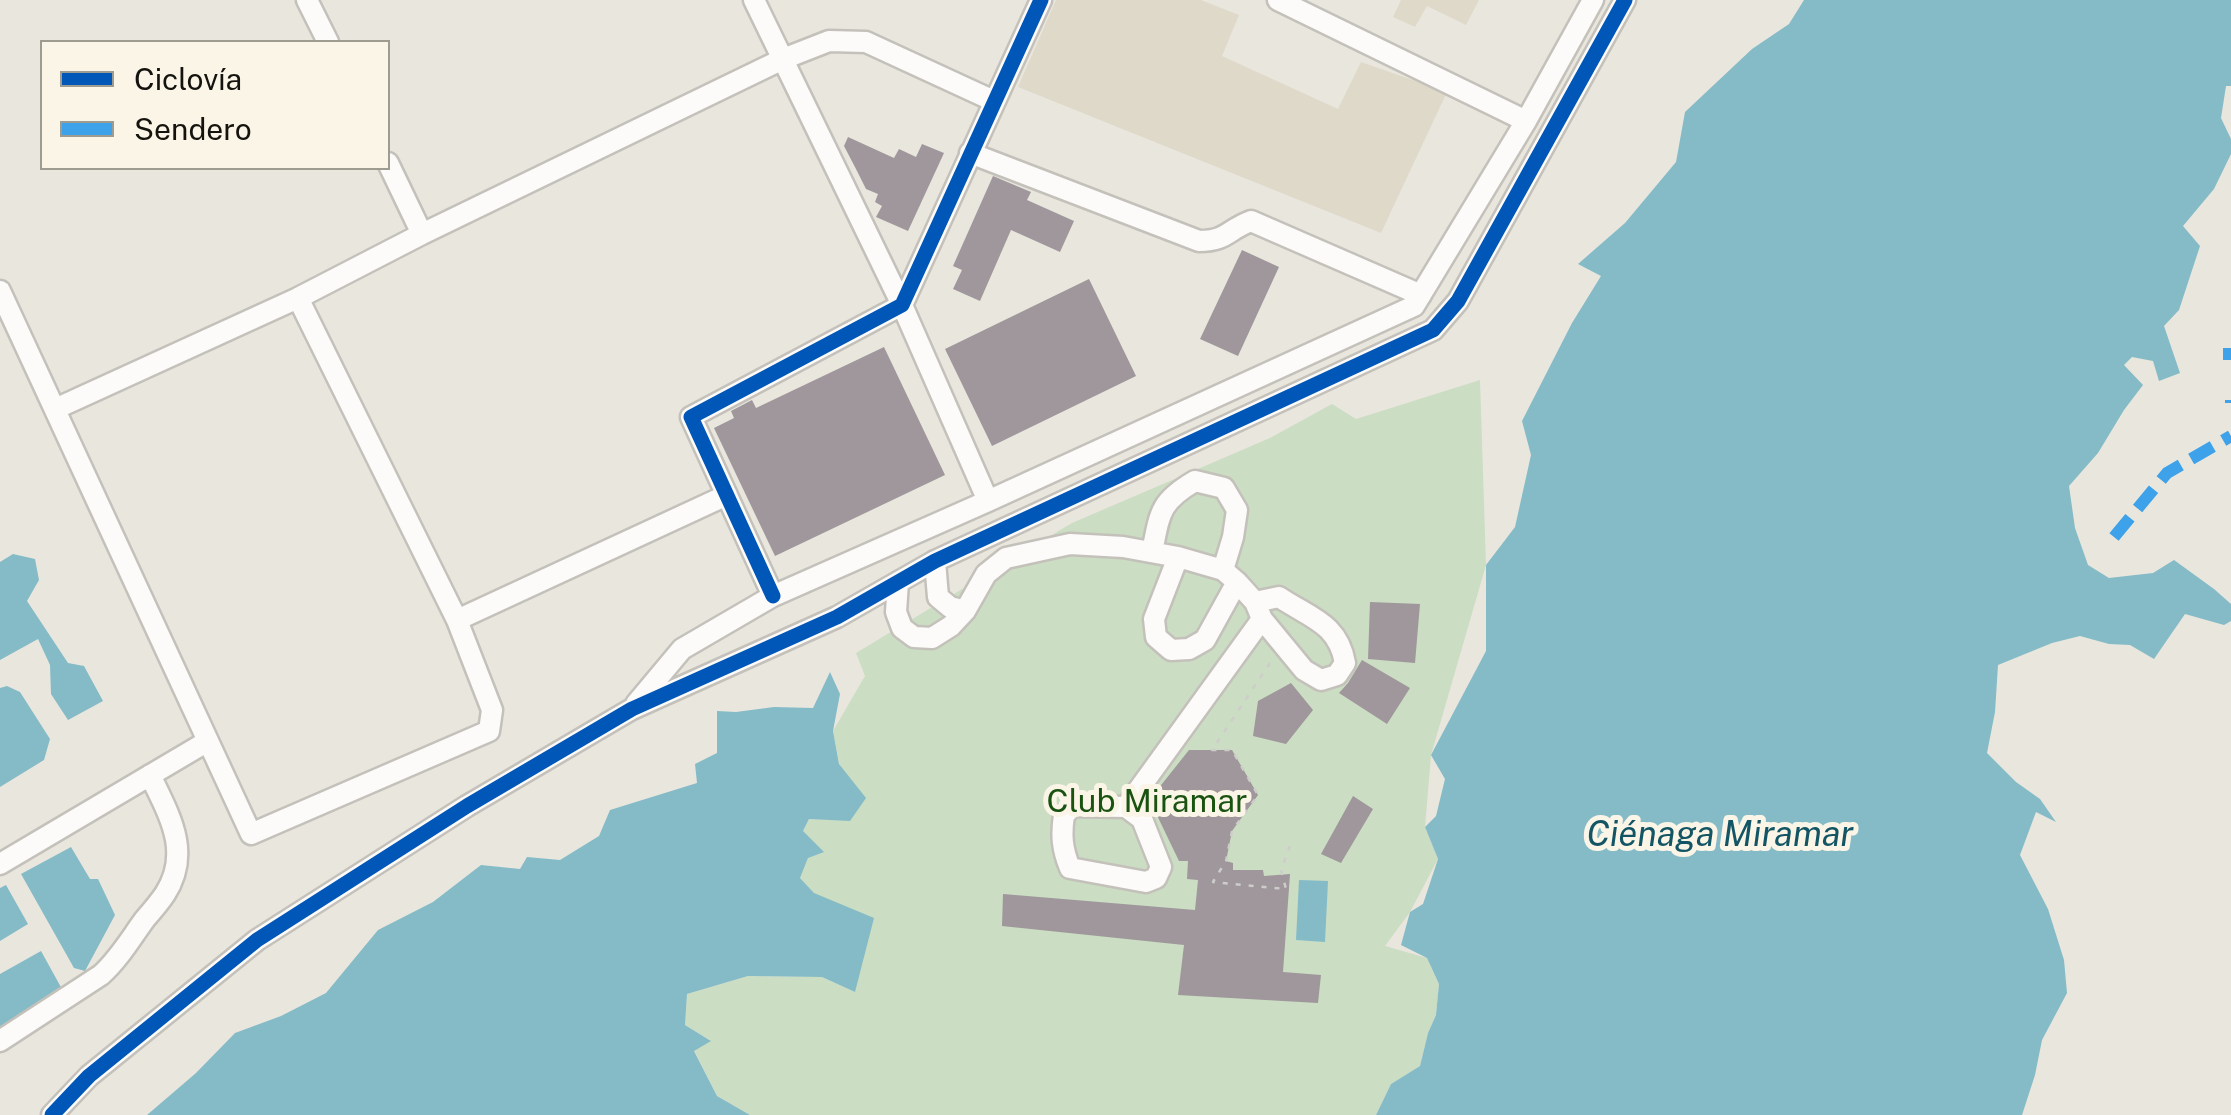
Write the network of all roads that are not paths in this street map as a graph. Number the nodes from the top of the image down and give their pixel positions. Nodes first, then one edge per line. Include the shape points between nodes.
1 (307, 0) edge
2 (754, 0) edge
3 (1042, 0) edge
4 (1278, 0) edge
5 (1592, 0) edge
6 (1624, 0) edge
7 (327, 40) edge
8 (783, 59) junction
9 (994, 102) junction
10 (1526, 122) junction
11 (970, 153) junction
12 (390, 167) edge
13 (422, 234) junction
14 (0, 291) edge
15 (1420, 295) junction
16 (298, 298) junction
17 (902, 305) junction
18 (55, 409) junction
19 (727, 495) junction
20 (988, 501) junction
21 (1152, 552) junction
22 (1178, 557) junction
23 (935, 561) junction
24 (1230, 576) junction
25 (898, 582) junction
26 (773, 596) junction
27 (964, 611) junction
28 (457, 620) junction
29 (632, 709) junction
30 (208, 740) junction
31 (150, 775) junction
32 (1126, 807) junction
33 (0, 864) edge
34 (0, 1041) edge
35 (52, 1115) edge

1 - 7 street
2 - 8 street
3 - 9 street
4 - 10 street
5 - 10 street
6 - 23 street via 1458,300 1433,330
8 - 9 street via 829,41 866,42
8 - 13 street
8 - 17 street
9 - 11 street
10 - 15 street
11 - 15 street via 1199,242 1216,241 1251,221
11 - 17 street
12 - 13 street
13 - 16 street
14 - 18 street
15 - 20 street via 1414,306
16 - 18 street
16 - 28 street
17 - 19 street via 691,417
17 - 20 street
18 - 30 street
19 - 26 street
19 - 28 street
20 - 26 street
21 - 22 street
21 - 24 street via 1160,512 1175,493 1195,481 1224,488 1236,510
21 - 27 street via 1070,544 1006,558 986,574
22 - 24 street
22 - 24 street via 1154,619 1156,637 1172,650 1205,640
23 - 25 street
23 - 27 street via 938,596
24 - 32 street via 1259,610
25 - 27 street via 896,612 914,637 932,638
25 - 29 street
26 - 29 street via 682,649
28 - 30 street via 492,710 489,730 252,834
29 - 35 street via 257,940
30 - 31 street
31 - 33 street
31 - 34 street via 180,854 166,894 101,975
32 - 32 street via 1142,819 1161,867 1156,878 1146,882 1070,868 1061,837 1064,815 1073,806

